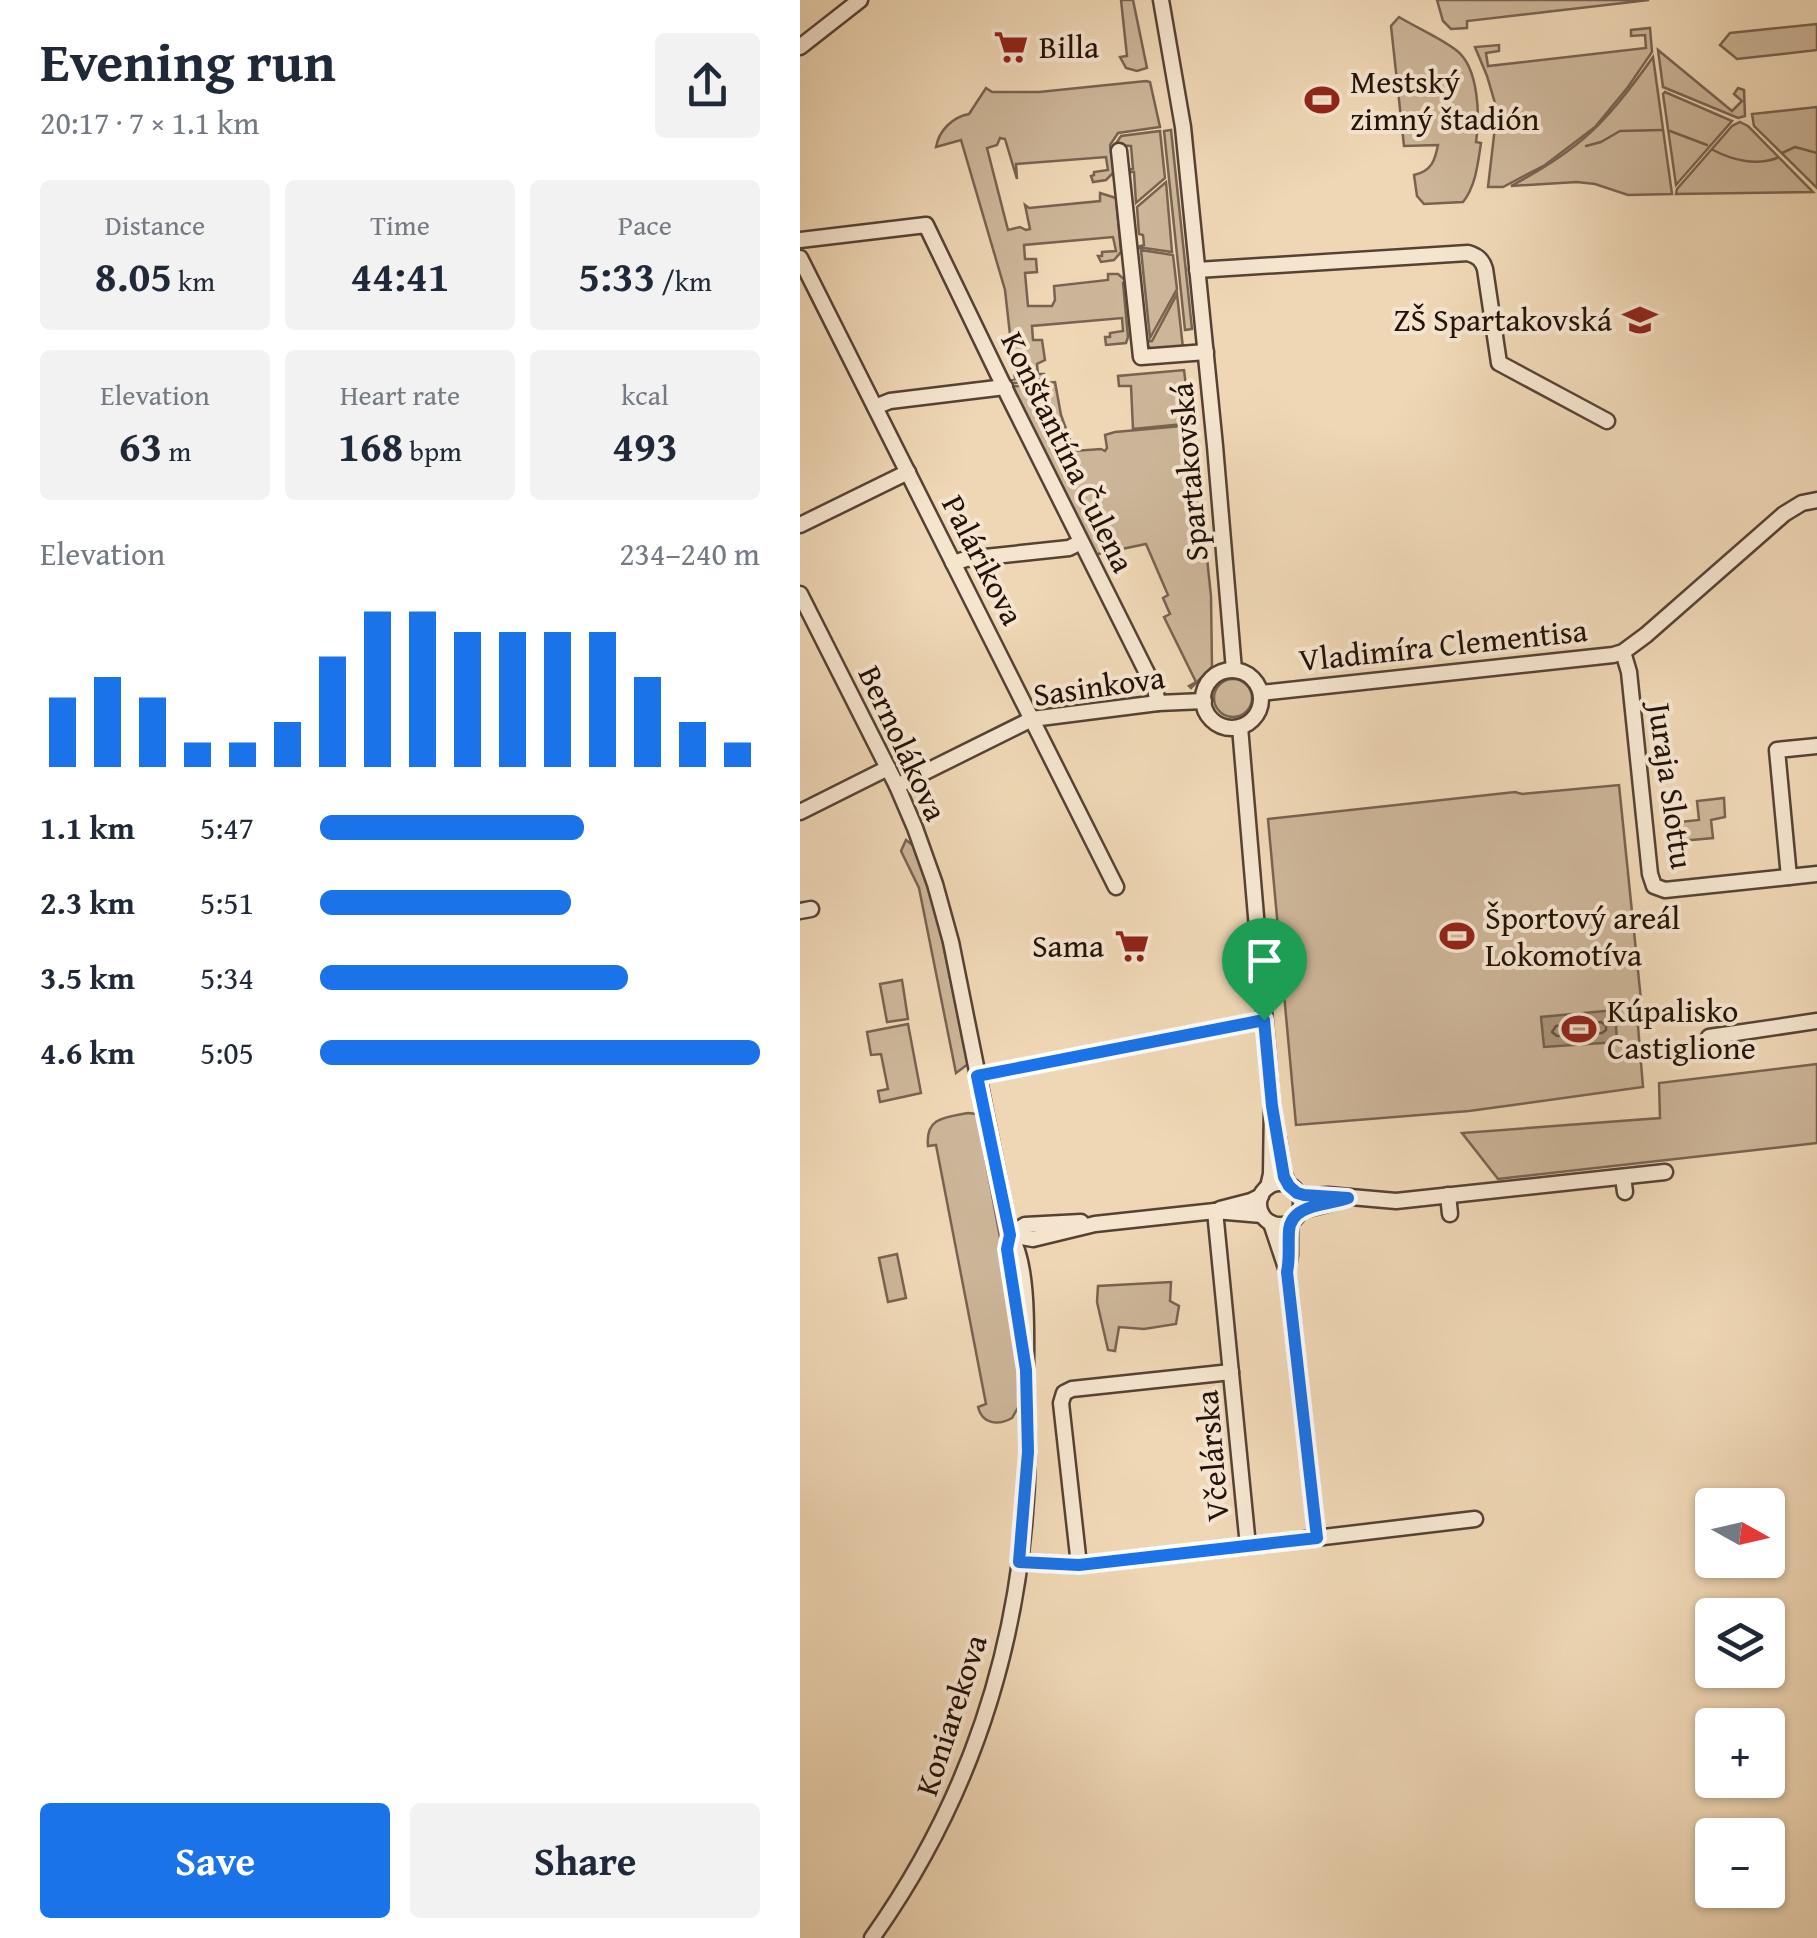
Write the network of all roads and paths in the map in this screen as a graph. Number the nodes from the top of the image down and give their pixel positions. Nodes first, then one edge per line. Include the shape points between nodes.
1 (860, 0) edge
2 (1161, 0) edge
3 (800, 47) edge
4 (1120, 151) dead end
5 (800, 240) edge
6 (800, 258) edge
7 (1198, 270) junction
8 (1206, 352) junction
9 (1004, 387) junction
10 (875, 407) junction
11 (1607, 421) dead end
12 (908, 472) junction
13 (1817, 500) edge
14 (800, 525) edge
15 (1082, 542) junction
16 (954, 563) junction
17 (800, 594) edge
18 (1623, 652) junction
19 (1234, 670) junction
20 (1260, 693) junction
21 (1204, 701) junction
22 (1158, 704) junction
23 (1032, 719) junction
24 (1240, 726) junction
25 (1817, 746) edge
26 (888, 768) junction
27 (897, 786) junction
28 (800, 812) edge
29 (1817, 874) edge
30 (1789, 877) junction
31 (1116, 887) dead end
32 (946, 920) joint
33 (1264, 1020) junction
34 (1811, 1022) edge
35 (1709, 1037) dead end
36 (977, 1076) junction
37 (1272, 1106) junction
38 (1665, 1172) dead end
39 (1293, 1189) junction
40 (1265, 1192) junction
41 (1448, 1195) junction
42 (1348, 1198) junction
43 (1214, 1211) junction
44 (1006, 1213) junction
45 (1450, 1214) dead end
46 (1295, 1217) junction
47 (1267, 1219) junction
48 (1029, 1232) junction
49 (1010, 1235) junction
50 (1019, 1261) junction
51 (1287, 1272) junction
52 (1026, 1370) junction
53 (1232, 1372) junction
54 (1475, 1519) dead end
55 (1317, 1538) junction
56 (1248, 1546) junction
57 (1019, 1562) junction
58 (1079, 1565) junction
59 (872, 1938) edge

1 - 3 street
2 - 7 street, Spartakovská via 1182,114
4 - 8 street via 1141,357
5 - 9 street, Konštantína Čulena via 926,225
6 - 10 street, Palárikova
7 - 8 street, Spartakovská
7 - 11 street via 1468,253 1483,263 1498,362
8 - 19 street, Spartakovská
9 - 10 street
9 - 15 street, Konštantína Čulena
10 - 12 street, Palárikova
12 - 14 street
12 - 16 street, Palárikova
13 - 18 street, Vladimíra Clementisa via 1784,514
15 - 16 street
15 - 22 street, Konštantína Čulena
16 - 23 street, Palárikova
17 - 26 street, Bernolákova
18 - 20 street, Vladimíra Clementisa
18 - 30 street, Juraja Slottu via 1654,886
19 - 20 street via 1254,679
19 - 21 street via 1210,680
20 - 24 street via 1256,716
21 - 22 street, Sasinkova
21 - 24 street via 1214,720
22 - 23 street, Sasinkova
23 - 27 street, Sasinkova
23 - 31 street, Palárikova
24 - 33 street
25 - 30 street via 1777,750
26 - 27 street, Bernolákova
26 - 28 street
27 - 32 street, Bernolákova
29 - 30 street, Juraja Slottu
32 - 36 street, Koniarekova
33 - 36 street
33 - 37 street
34 - 35 street
36 - 44 street, Koniarekova
37 - 39 street via 1283,1172
37 - 40 street via 1272,1174
38 - 41 street via 1624,1184
39 - 40 street via 1278,1184
39 - 42 street
39 - 46 street via 1300,1200
40 - 43 street
40 - 47 street via 1259,1204
41 - 42 street
41 - 45 street
42 - 46 street
43 - 47 street
43 - 48 street via 1076,1221
43 - 53 street, Včelárska
44 - 48 street
44 - 49 street, Koniarekova
46 - 47 street via 1283,1225
46 - 51 street
47 - 51 street
48 - 49 street
48 - 50 street
49 - 50 street, Koniarekova
49 - 52 street, Koniarekova
50 - 52 street, Koniarekova
51 - 55 street
52 - 57 street, Koniarekova
53 - 56 street, Včelárska
53 - 58 street, Včelárska via 1064,1393
54 - 55 street
55 - 56 street
56 - 58 street, Včelárska
57 - 58 street, Včelárska
57 - 59 street, Koniarekova via 1001,1667 971,1759 943,1824

